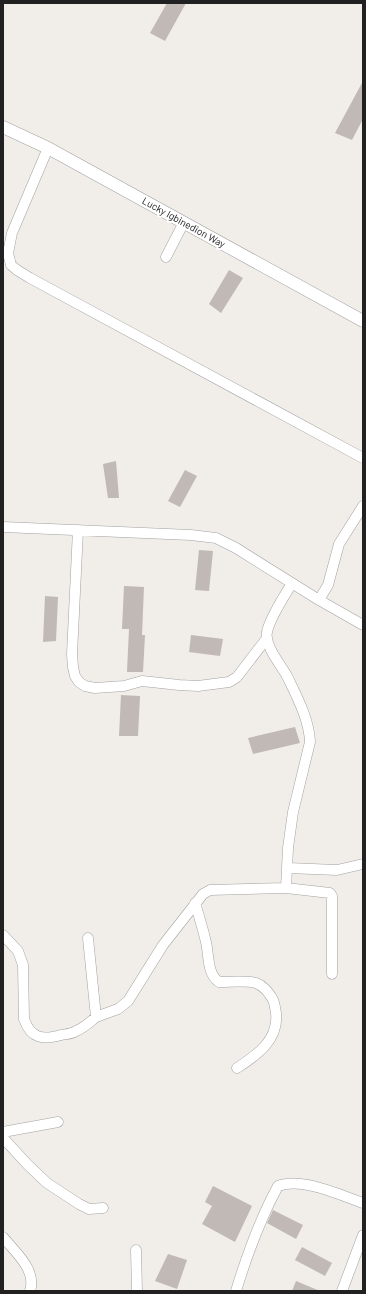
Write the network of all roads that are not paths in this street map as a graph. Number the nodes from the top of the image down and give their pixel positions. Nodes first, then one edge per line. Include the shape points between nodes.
1 (3, 127) edge
2 (48, 148) junction
3 (184, 222) junction
4 (166, 257) dead end
5 (363, 321) edge
6 (363, 458) edge
7 (363, 506) edge
8 (3, 527) edge
9 (78, 530) junction
10 (292, 583) junction
11 (319, 600) junction
12 (363, 625) edge
13 (267, 638) junction
14 (363, 864) edge
15 (288, 868) junction
16 (286, 888) junction
17 (195, 903) junction
18 (3, 935) edge
19 (88, 938) dead end
20 (332, 974) dead end
21 (96, 1017) junction
22 (237, 1068) dead end
23 (58, 1122) dead end
24 (3, 1132) edge
25 (3, 1138) edge
26 (363, 1203) edge
27 (103, 1208) dead end
28 (363, 1235) edge
29 (3, 1237) edge
30 (136, 1250) dead end
31 (30, 1291) edge
32 (137, 1291) edge
33 (236, 1291) edge
34 (342, 1291) edge

1 - 2 street, Lucky Igbinedion Way
2 - 3 street, Lucky Igbinedion Way
2 - 6 street via 12,233 8,252 11,265 30,278
3 - 4 street
3 - 5 street, Lucky Igbinedion Way
7 - 11 street via 339,544 328,584
8 - 9 street
9 - 10 street via 216,538
9 - 13 street via 72,654 75,676 85,686 102,688 142,681 198,686 229,682 237,677
10 - 11 street
10 - 13 street via 270,623
11 - 12 street
13 - 15 street via 310,730 310,742 293,812
14 - 15 street via 337,870
15 - 16 street
16 - 17 street via 210,890 202,894
16 - 20 street via 330,893 332,896
17 - 21 street via 163,945 128,1001 118,1009
17 - 22 street via 215,979 219,982 256,983 266,989 274,1002 276,1017 269,1041 255,1057
18 - 21 street via 18,951 23,965 24,1019 31,1032 43,1038 59,1036 75,1032
19 - 21 street
23 - 24 street
25 - 27 street via 48,1183 89,1209
26 - 33 street via 309,1185 286,1183 278,1186 247,1257
28 - 34 street
29 - 31 street via 30,1272
30 - 32 street

